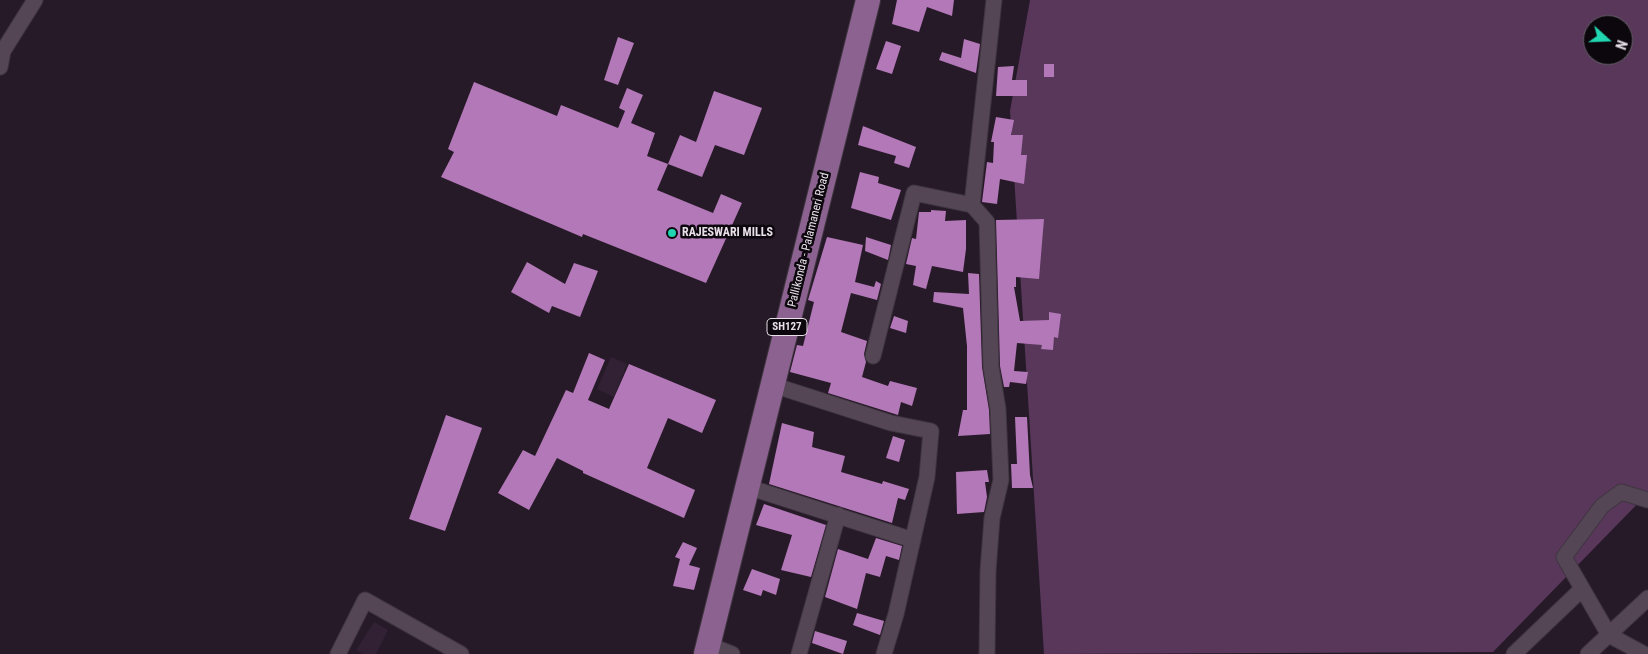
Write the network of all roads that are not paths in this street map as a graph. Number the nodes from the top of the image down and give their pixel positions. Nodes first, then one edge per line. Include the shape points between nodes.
1 (35, 0) edge
2 (868, 0) edge
3 (994, 0) edge
4 (0, 67) edge
5 (972, 205) junction
6 (873, 356) dead end
7 (773, 385) junction
8 (748, 487) junction
9 (1648, 500) edge
10 (838, 515) junction
11 (913, 540) junction
12 (1582, 589) junction
13 (1648, 598) edge
14 (1609, 635) junction
15 (708, 649) edge
16 (338, 654) edge
17 (461, 654) edge
18 (732, 654) edge
19 (800, 654) edge
20 (884, 654) edge
21 (987, 654) edge
22 (1514, 654) edge
23 (1588, 654) edge
24 (1644, 654) edge

1 - 4 street via 3,51
2 - 7 main road, Pallikonda - Palamaneri Road / SH127
3 - 5 street
5 - 6 street via 914,193
5 - 21 street via 987,222 991,367 998,409 1001,480 992,518
7 - 8 main road, Pallikonda - Palamaneri Road / SH127
7 - 11 street via 891,423 932,432 927,477
8 - 10 street
8 - 15 main road, Pallikonda - Palamaneri Road / SH127
9 - 12 street via 1621,492 1602,506 1564,556
10 - 11 street
10 - 19 street
11 - 20 street
12 - 14 street
12 - 22 street
13 - 14 street
14 - 23 street
14 - 24 street
15 - 18 street
16 - 17 street via 365,600

